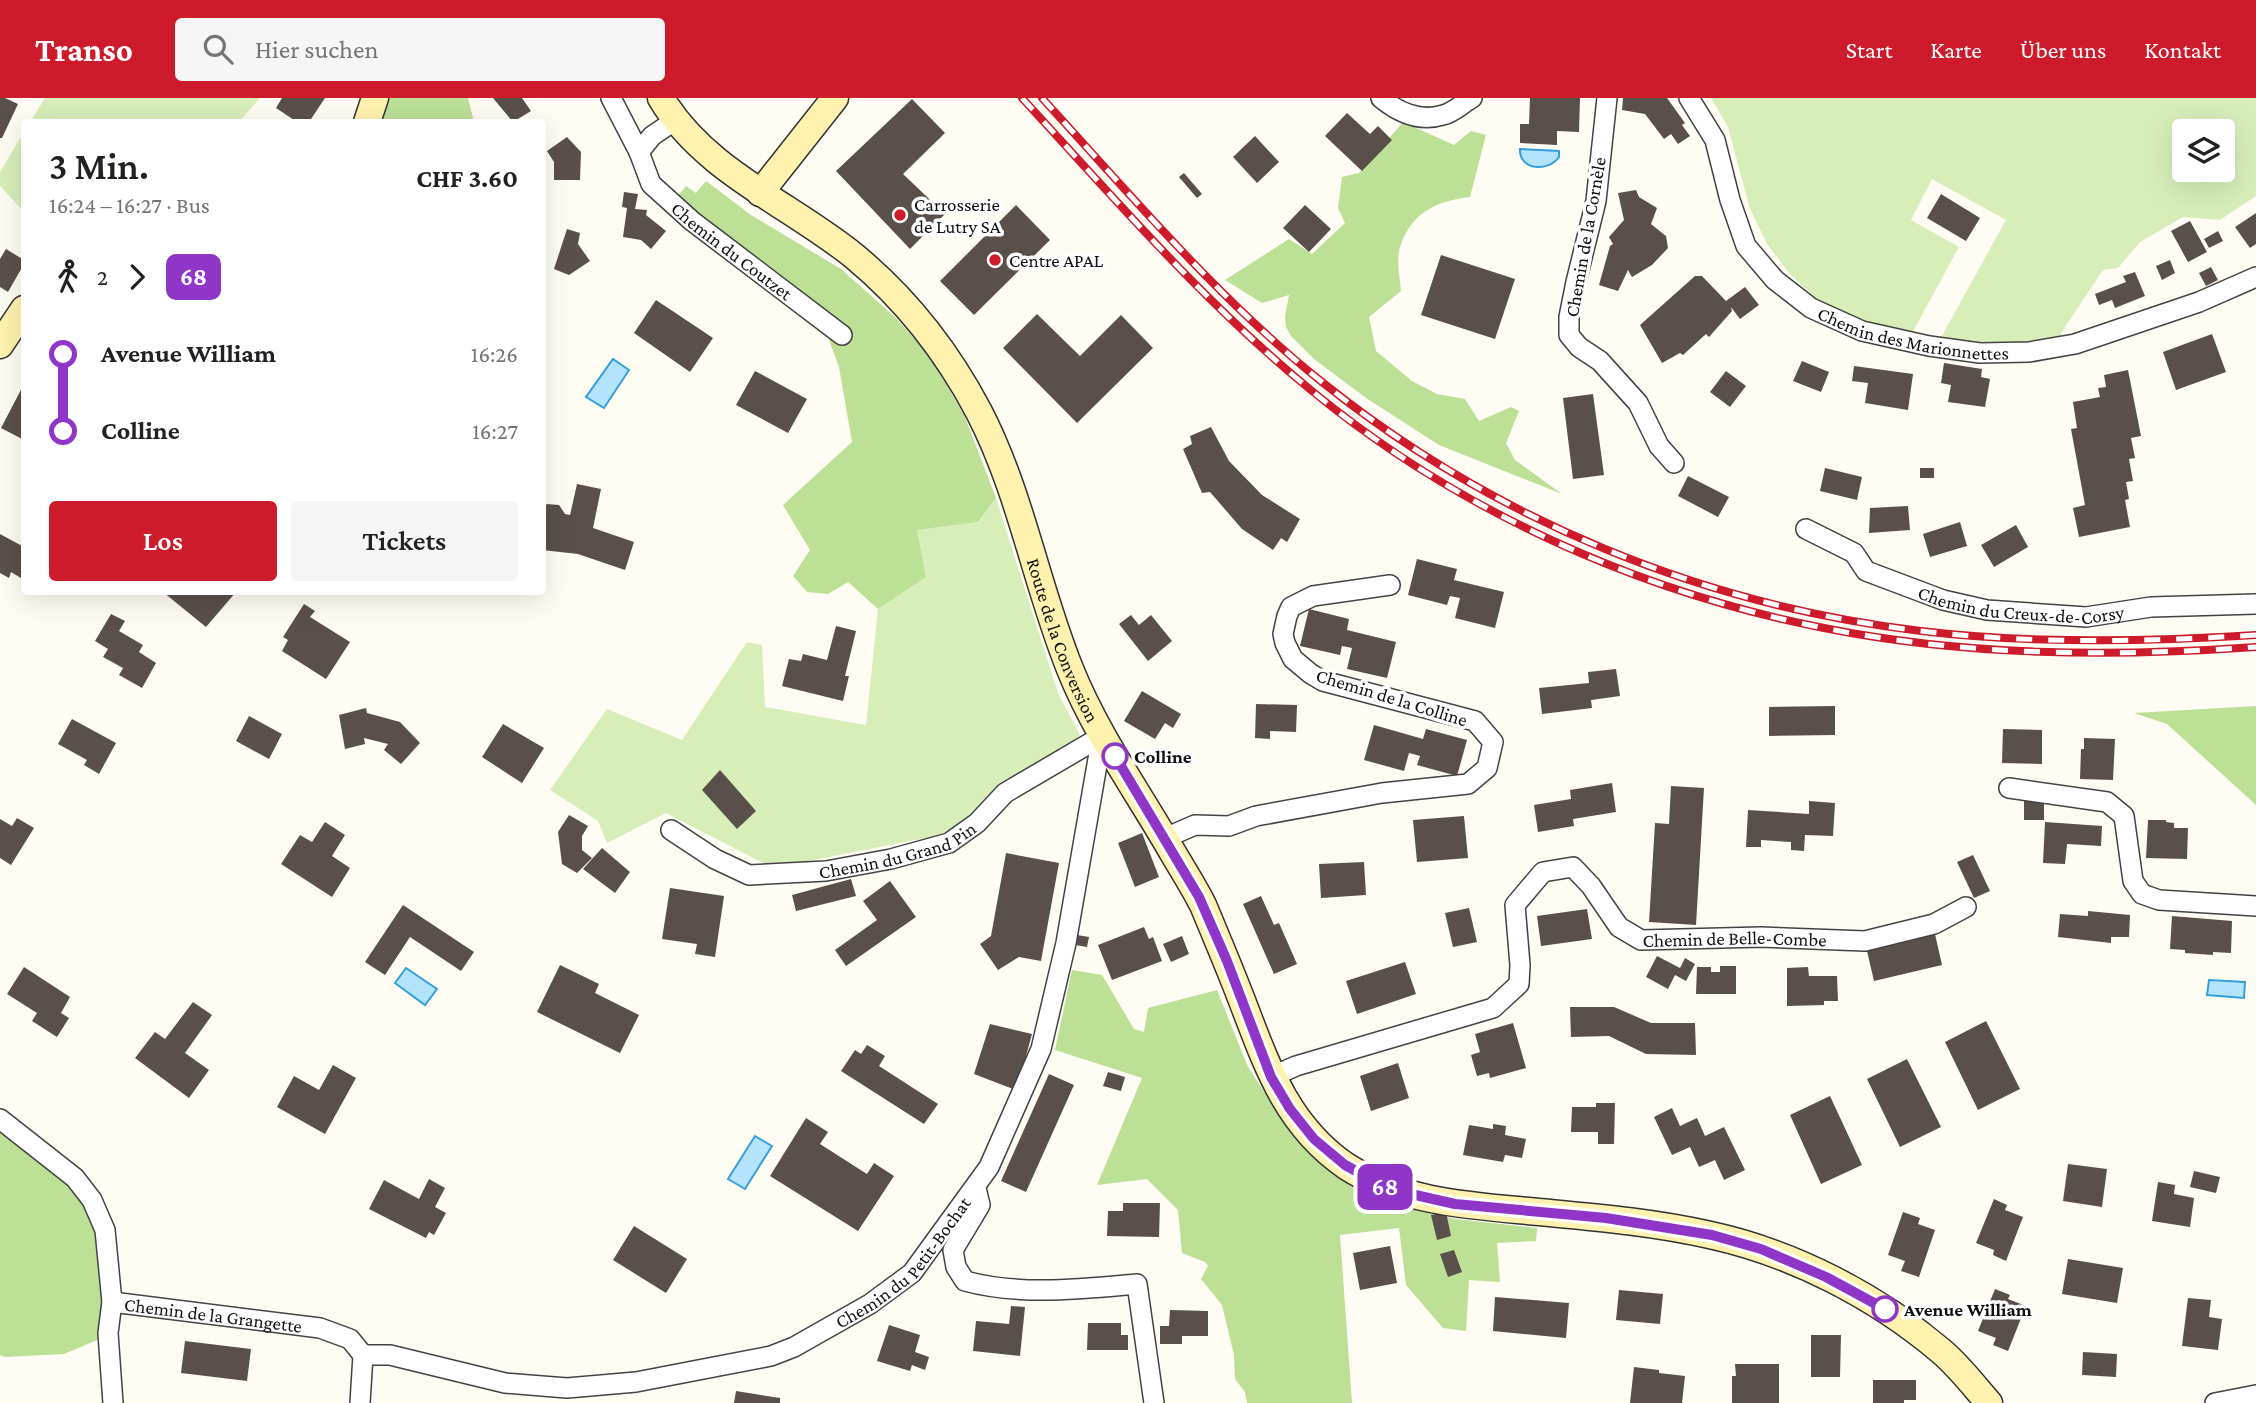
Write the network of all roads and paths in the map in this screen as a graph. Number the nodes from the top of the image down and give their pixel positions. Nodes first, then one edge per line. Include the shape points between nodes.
1 (375, 98) edge
2 (611, 98) edge
3 (661, 98) edge
4 (835, 98) edge
5 (1381, 98) edge
6 (1472, 98) edge
7 (1607, 98) edge
8 (1689, 98) edge
9 (368, 119) edge
10 (674, 121) junction
11 (639, 152) junction
12 (760, 193) junction
13 (2256, 277) edge
14 (21, 314) edge
15 (842, 335) dead end
16 (0, 345) edge
17 (1674, 463) dead end
18 (1806, 529) dead end
19 (1390, 585) dead end
20 (2256, 604) edge
21 (1102, 736) junction
22 (2010, 788) dead end
23 (671, 830) dead end
24 (1165, 838) junction
25 (2256, 906) edge
26 (1966, 907) dead end
27 (1271, 1077) junction
28 (0, 1119) edge
29 (976, 1188) junction
30 (112, 1301) junction
31 (363, 1355) junction
32 (2256, 1395) edge
33 (113, 1403) edge
34 (360, 1403) edge
35 (1154, 1403) edge
36 (1990, 1403) edge
37 (2215, 1403) edge

1 - 9 main road
2 - 11 street, Chemin du Coutzet
3 - 10 main road, Route de la Conversion
4 - 12 main road
5 - 6 street via 1416,118 1444,115
7 - 17 street, Chemin de la Cornèle via 1596,201 1576,282 1569,335 1638,403 1659,446
8 - 13 street, Chemin des Marionnettes via 1715,140 1746,246 1775,279 1811,308 1862,331 1980,353 2029,352 2075,344 2199,302
10 - 11 street
10 - 12 main road, Route de la Conversion
11 - 15 street, Chemin du Coutzet via 651,184 692,221
12 - 21 main road, Route de la Conversion via 853,256 911,310 940,349 979,414 1008,480 1069,668
14 - 16 main road
18 - 20 street, Chemin du Creux-de-Corsy via 1854,553 1866,571 1942,600 1987,610 2086,617 2151,607
19 - 24 street, Chemin de la Colline via 1313,596 1291,607 1283,634 1288,651 1300,666 1323,681 1475,721 1493,742 1487,768 1468,784 1382,793 1256,816 1229,826 1195,825
21 - 23 street, Chemin du Grand Pin via 1005,793 949,843 891,859 826,871 749,875
21 - 24 main road, Route de la Conversion
21 - 29 street, Chemin du Petit-Bochat via 1066,943 1041,1049
22 - 25 street via 2107,802 2124,816 2133,881 2142,894 2159,900
24 - 27 main road, Route de la Conversion via 1199,897
26 - 27 street, Chemin de Belle-Combe via 1934,924 1865,941 1760,937 1641,940 1619,927 1573,867 1543,872 1515,905 1519,984 1493,1008
27 - 36 main road, Route de la Conversion via 1314,1139 1345,1165 1389,1189 1455,1204 1657,1225 1761,1249 1885,1309 1945,1354
28 - 30 street, Chemin de la Grangette via 75,1178 92,1200 105,1230
29 - 31 street, Chemin du Petit-Bochat via 912,1273 870,1304 771,1356 636,1382 567,1388 505,1383 390,1355
29 - 35 street via 981,1205 953,1250 956,1267 965,1280 1019,1289 1137,1284
30 - 31 street, Chemin de la Grangette via 320,1328 350,1339
30 - 33 street via 108,1332
31 - 34 street
32 - 37 street

